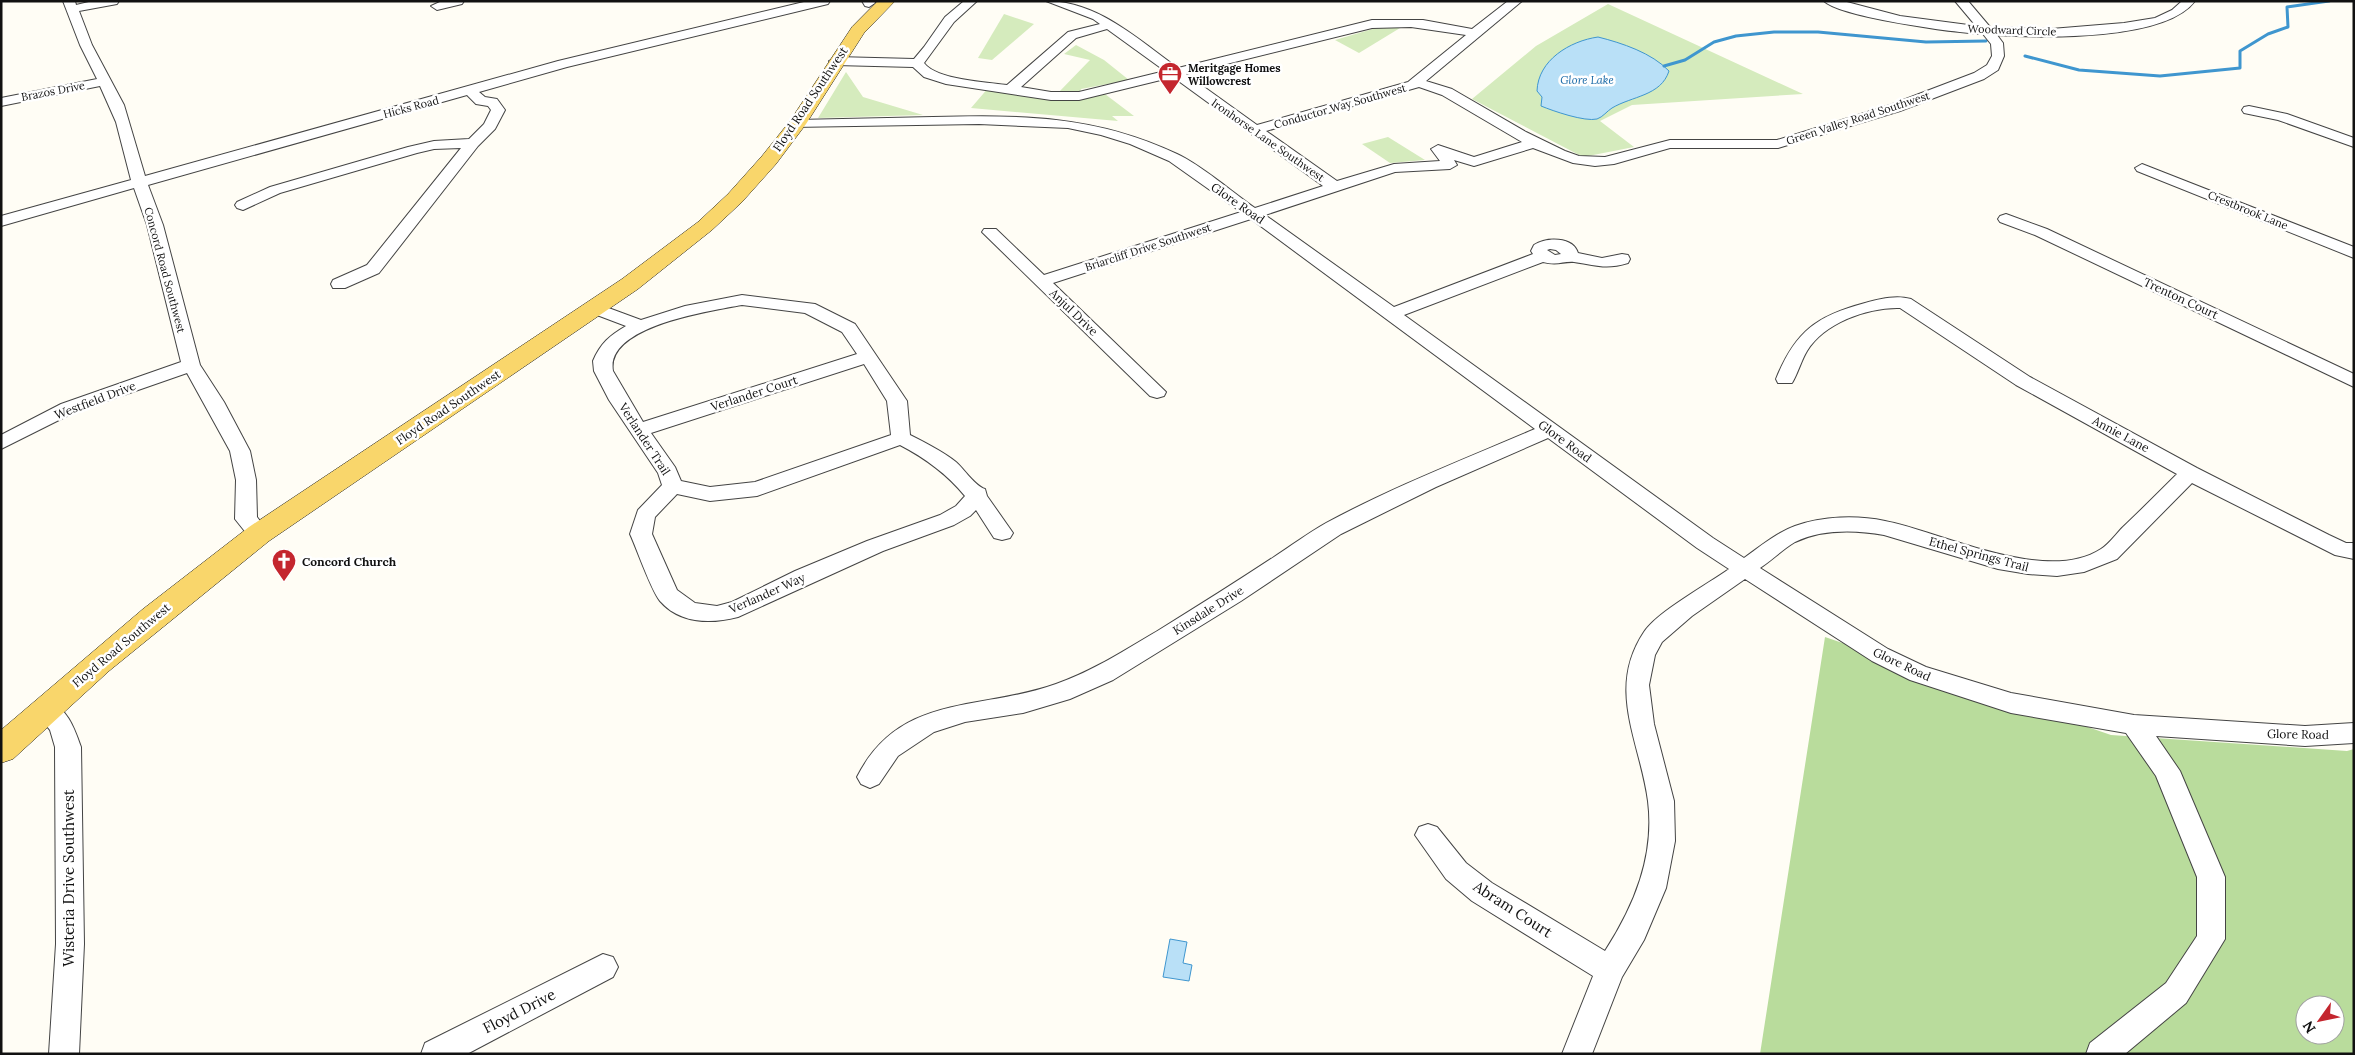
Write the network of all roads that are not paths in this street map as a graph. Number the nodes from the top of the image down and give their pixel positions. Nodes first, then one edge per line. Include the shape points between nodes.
1 (113, 1) edge
2 (458, 1) edge
3 (887, 1) edge
4 (971, 1) edge
5 (1052, 1) edge
6 (1516, 1) edge
7 (1830, 1) edge
8 (1961, 1) edge
9 (2189, 1) edge
10 (824, 2) edge
11 (869, 2) edge
12 (70, 5) edge
13 (437, 6) dead end
14 (1109, 25) junction
15 (1985, 29) junction
16 (858, 30) junction
17 (1474, 33) junction
18 (836, 62) junction
19 (917, 63) junction
20 (1173, 73) junction
21 (105, 81) junction
22 (1418, 83) junction
23 (488, 86) junction
24 (1011, 89) junction
25 (470, 91) junction
26 (1, 102) edge
27 (492, 102) junction
28 (2249, 110) dead end
29 (797, 124) junction
30 (1254, 130) junction
31 (1536, 142) junction
32 (473, 143) junction
33 (2354, 143) edge
34 (2142, 168) dead end
35 (140, 183) junction
36 (1333, 186) junction
37 (243, 205) dead end
38 (1254, 214) junction
39 (2006, 219) dead end
40 (1, 221) edge
41 (990, 232) dead end
42 (2354, 253) edge
43 (1622, 259) dead end
44 (1042, 281) junction
45 (339, 284) dead end
46 (595, 308) junction
47 (1392, 314) junction
48 (638, 325) junction
49 (868, 357) junction
50 (192, 364) junction
51 (1785, 379) dead end
52 (2354, 381) edge
53 (1157, 392) dead end
54 (640, 430) junction
55 (1549, 430) junction
56 (901, 438) junction
57 (1, 443) edge
58 (2190, 473) junction
59 (673, 486) junction
60 (978, 494) junction
61 (1002, 533) dead end
62 (259, 534) junction
63 (2354, 551) edge
64 (1745, 568) junction
65 (45, 709) junction
66 (2134, 725) junction
67 (2354, 734) edge
68 (1, 750) edge
69 (870, 776) dead end
70 (1428, 834) dead end
71 (603, 967) dead end
72 (1610, 970) junction
73 (64, 1054) edge
74 (436, 1054) edge
75 (1577, 1054) edge
76 (2101, 1054) edge

1 - 12 street
2 - 13 street
3 - 16 main road, Floyd Road Southwest
4 - 19 street via 949,20
5 - 14 street, Ironhorse Lane Southwest via 1097,16
6 - 17 street, Conductor Way Southwest
7 - 15 street, Woodward Circle via 1894,18
8 - 15 street, Green Valley Road Southwest
9 - 15 street, Woodward Circle via 2180,11 2162,19 2104,29 2025,32
10 - 23 street, Hicks Road via 609,53
11 - 16 main road, Floyd Road Southwest via 860,16
12 - 21 street, Concord Road Southwest
14 - 20 street, Ironhorse Lane Southwest
14 - 24 street via 1072,35
15 - 31 street, Green Valley Road Southwest via 1997,44 1998,56 1993,67 1979,76 1895,108 1778,144 1670,144 1594,162 1563,155
16 - 18 main road, Floyd Road Southwest
17 - 20 street via 1425,23 1372,24
17 - 22 street, Conductor Way Southwest via 1470,40
18 - 19 street
18 - 29 main road, Floyd Road Southwest
19 - 24 street via 933,76
20 - 24 street via 1078,96 1051,96
20 - 30 street, Ironhorse Lane Southwest
21 - 26 street, Brazos Drive
21 - 35 street, Concord Road Southwest via 123,122
22 - 30 street, Conductor Way Southwest
22 - 31 street, Green Valley Road Southwest via 1449,92
23 - 25 street, Hicks Road
23 - 27 street via 495,98
25 - 27 street via 481,101
25 - 35 street, Hicks Road
27 - 32 street via 498,110 496,117
28 - 33 street via 2282,117
29 - 38 street, Glore Road via 979,120 1068,124 1104,131 1174,158
29 - 46 main road, Floyd Road Southwest via 769,160 711,220 658,264
30 - 36 street, Ironhorse Lane Southwest
31 - 36 street, Briarcliff Drive Southwest via 1474,162 1438,149 1450,165 1394,168
32 - 37 street via 434,145 413,150 275,190
32 - 45 street via 373,269
34 - 42 street, Crestbrook Lane
35 - 40 street, Hicks Road
35 - 50 street, Concord Road Southwest via 155,225 178,323
36 - 38 street, Briarcliff Drive Southwest
38 - 44 street, Briarcliff Drive Southwest
38 - 47 street, Glore Road
39 - 52 street, Trenton Court via 2041,232
41 - 44 street, Anjul Drive
43 - 47 street via 1599,263 1570,256 1560,260 1544,256
44 - 53 street, Anjul Drive
46 - 48 street
46 - 62 main road, Floyd Road Southwest
47 - 55 street, Glore Road
48 - 49 street via 742,300 809,308 849,328
48 - 54 street, Verlander Trail via 619,335 606,348 602,362 609,384
49 - 54 street, Verlander Court
49 - 56 street via 897,401
50 - 57 street, Westfield Drive via 68,408
50 - 62 street, Concord Road Southwest via 240,451 246,480 246,519
51 - 58 street, Annie Lane via 1800,344 1817,328 1894,293 2023,381
54 - 59 street, Verlander Trail via 668,472
55 - 64 street, Glore Road via 1705,543
55 - 69 street, Kinsdale Drive via 1429,482 1333,529 1105,674 1033,700 948,716 925,725 889,749
56 - 59 street, Verlander Trail via 757,488 710,494
56 - 60 street via 946,462
58 - 63 street, Annie Lane via 2321,540 2343,550
58 - 64 street, Ethel Springs Trail via 2109,554 2072,568 2038,569 1886,528 1850,524 1825,526 1786,538
59 - 60 street, Verlander Way via 645,515 641,534 668,595 689,611 717,614 738,609 875,546 947,520 963,511
60 - 61 street
62 - 65 main road, Floyd Road Southwest via 153,617
64 - 66 street, Glore Road via 1872,650 1918,674 2011,703
64 - 72 street, Ethel Springs Trail via 1653,636 1642,656 1637,685 1642,724 1661,801 1662,841 1652,888 1634,931
65 - 68 main road, Floyd Road Southwest
65 - 73 street, Wisteria Drive Southwest via 60,725 68,747 70,944
66 - 67 street, Glore Road via 2305,736
66 - 76 street via 2167,771 2211,877 2211,939 2176,993
70 - 72 street, Abram Court via 1456,871 1482,892
71 - 74 street, Floyd Drive
72 - 75 street, Ethel Springs Trail

